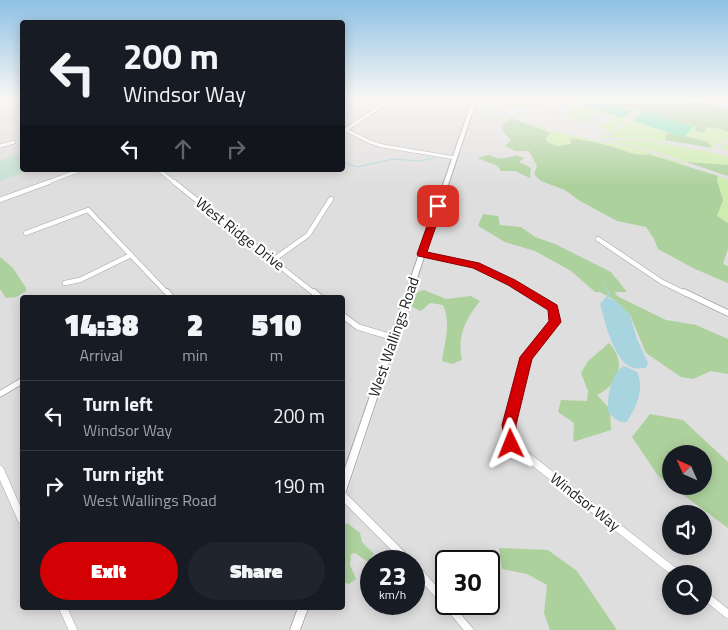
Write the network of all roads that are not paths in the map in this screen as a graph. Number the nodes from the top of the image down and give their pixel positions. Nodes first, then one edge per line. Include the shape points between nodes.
1 (465, 127) edge
2 (345, 130) edge
3 (14, 142) dead end
4 (0, 146) edge
5 (455, 158) junction
6 (75, 172) edge
7 (162, 172) edge
8 (331, 198) dead end
9 (0, 200) edge
10 (26, 233) dead end
11 (598, 239) dead end
12 (422, 254) junction
13 (131, 255) junction
14 (273, 260) junction
15 (65, 283) dead end
16 (169, 295) edge
17 (317, 295) edge
18 (728, 314) edge
19 (345, 317) edge
20 (395, 338) junction
21 (20, 382) edge
22 (0, 394) edge
23 (0, 470) edge
24 (3, 484) edge
25 (345, 484) edge
26 (345, 496) edge
27 (20, 516) edge
28 (397, 550) edge
29 (666, 565) edge
30 (425, 579) edge
31 (435, 590) edge
32 (712, 601) edge
33 (64, 610) edge
34 (302, 610) edge
35 (728, 614) edge
36 (457, 615) edge
37 (73, 630) edge
38 (295, 630) edge
39 (469, 630) edge

1 - 5 street, West Wallings Road
2 - 5 street via 383,146
3 - 4 street
5 - 12 street, West Wallings Road
6 - 9 street
7 - 14 street, West Ridge Drive
8 - 14 street via 309,235
10 - 13 street via 88,210
11 - 18 street via 662,282
12 - 20 street, West Wallings Road
12 - 29 street, Windsor Way via 476,265 553,308 555,322 526,357 509,425 511,444
13 - 15 street via 80,280
13 - 16 street
14 - 17 street, West Ridge Drive
19 - 20 street via 358,327
20 - 25 street, West Wallings Road
21 - 22 street
23 - 24 street
24 - 27 street
26 - 28 street
30 - 31 street
32 - 35 street
33 - 37 street
34 - 38 street
36 - 39 street

